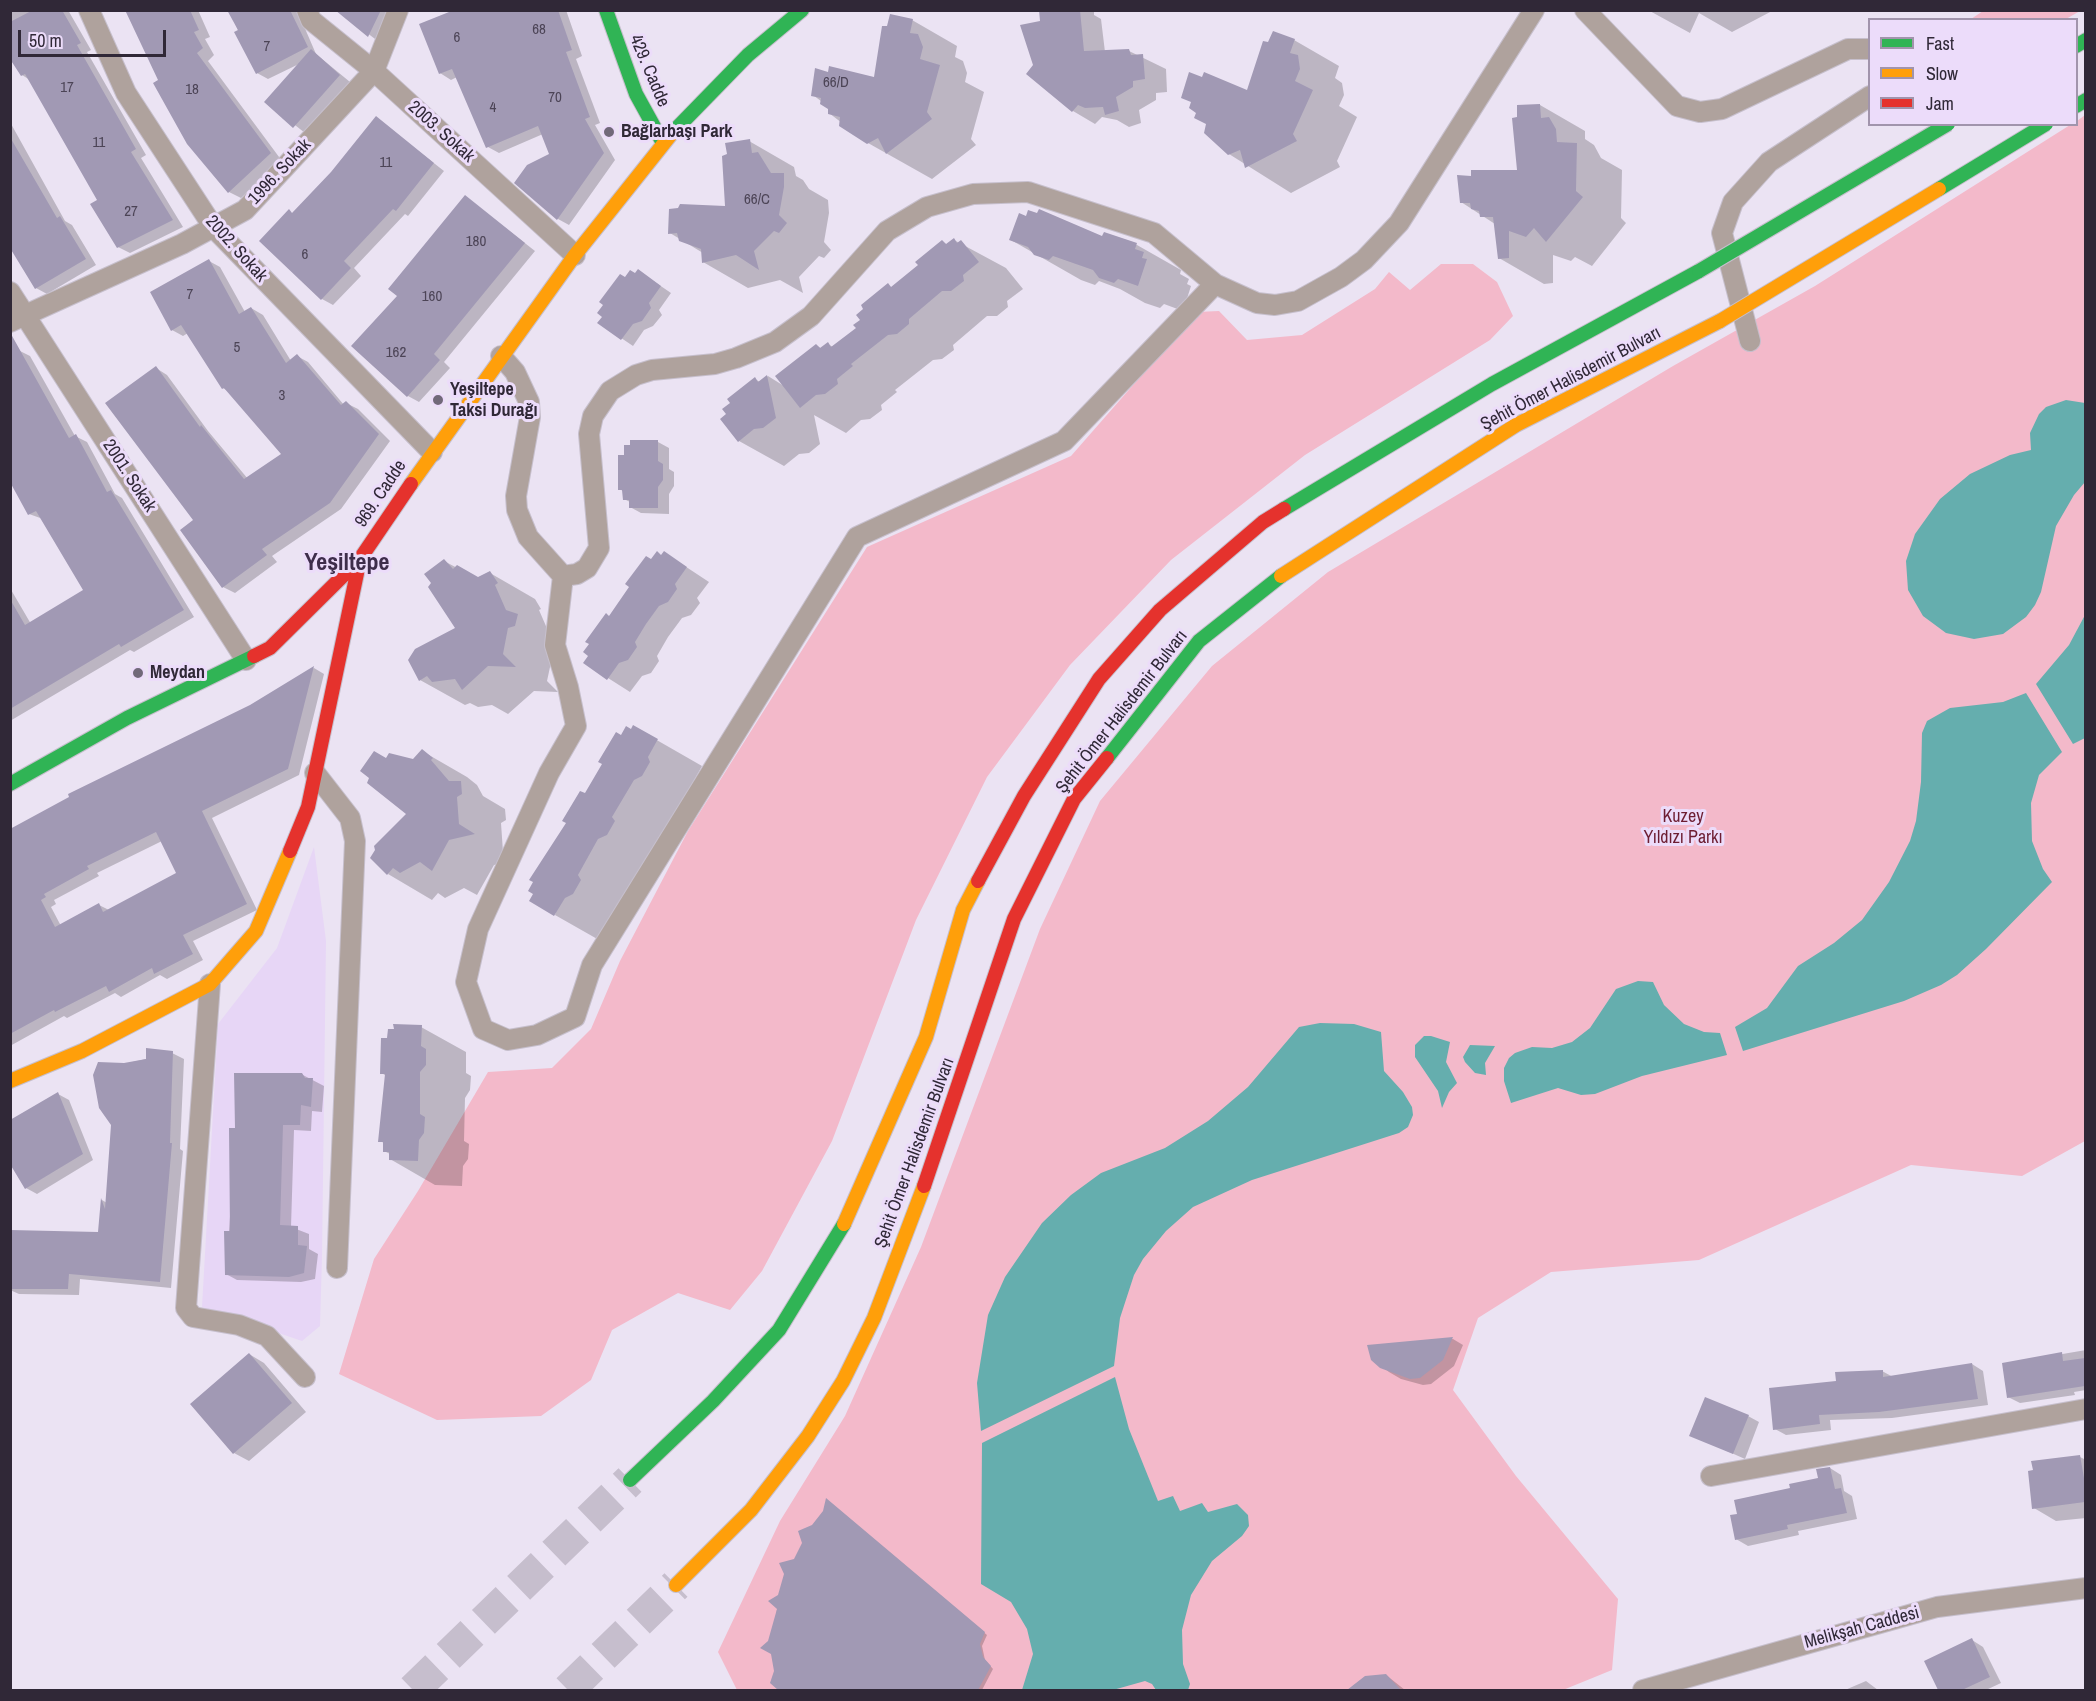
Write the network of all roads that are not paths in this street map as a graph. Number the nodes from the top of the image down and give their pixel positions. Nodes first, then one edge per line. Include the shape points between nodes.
1 (89, 10) edge
2 (307, 10) edge
3 (399, 10) edge
4 (606, 10) edge
5 (802, 10) edge
6 (1534, 10) edge
7 (1585, 10) edge
8 (1868, 50) edge
9 (374, 71) junction
10 (1868, 97) edge
11 (1945, 126) edge
12 (2043, 126) edge
13 (663, 143) junction
14 (214, 228) junction
15 (575, 255) junction
16 (1215, 284) junction
17 (10, 292) edge
18 (18, 319) edge
19 (1750, 341) dead end
20 (501, 356) junction
21 (432, 452) junction
22 (360, 559) junction
23 (563, 576) junction
24 (246, 660) junction
25 (315, 773) junction
26 (10, 784) edge
27 (210, 984) junction
28 (10, 1081) edge
29 (337, 1268) dead end
30 (305, 1377) dead end
31 (2085, 1409) edge
32 (1711, 1476) dead end
33 (630, 1480) tunnel mouth
34 (676, 1585) tunnel mouth
35 (2085, 1588) edge
36 (1643, 1690) edge

1 - 14 street, 2002. Sokak via 126,93
2 - 9 street, 2003. Sokak via 311,20
3 - 9 street, 1996. Sokak
4 - 13 main road, 429. Cadde via 636,94
5 - 13 main road, 969. Cadde via 748,55
6 - 16 street via 1399,223 1364,260 1341,278 1298,301 1275,305 1257,303
7 - 8 street via 1677,106 1700,112 1722,109 1848,49
9 - 14 street, 1996. Sokak via 245,210
9 - 15 street, 2003. Sokak
10 - 19 street via 1769,162 1734,202 1722,233
11 - 33 main road, Şehit Ömer Halisdemir Bulvarı, bridge via 1699,271 1492,384 1263,522 1160,610 1099,679 1024,796 963,910 926,1037 838,1238 780,1330
12 - 34 main road, Şehit Ömer Halisdemir Bulvarı, bridge via 1720,321 1516,425 1282,575 1199,640 1074,799 1014,919 928,1177 874,1318 843,1381 808,1436 751,1510
13 - 15 main road, 969. Cadde
14 - 18 street, 1996. Sokak
14 - 21 street, 2002. Sokak
15 - 20 main road, 969. Cadde
16 - 23 street via 1154,233 1028,192 973,194 927,207 887,231 811,316 775,342 715,364 652,370 610,391 593,416 589,434 599,548 587,568
16 - 23 street via 1064,441 858,537 592,964 575,1017 537,1035 508,1040 483,1029 466,982 478,928 549,773 576,726 555,645
17 - 18 street, 2001. Sokak
18 - 24 street, 2001. Sokak
20 - 21 main road, 969. Cadde
20 - 23 street via 524,387 530,410 517,510 528,537
21 - 22 main road, 969. Cadde
22 - 24 main road, 969. Cadde via 270,648
22 - 25 main road
24 - 26 main road, 969. Cadde via 127,718
25 - 27 main road via 309,807 256,931
25 - 29 street via 350,818 355,841
27 - 28 main road via 82,1051
27 - 30 street via 186,1308 193,1317 239,1325 267,1336
31 - 32 street
35 - 36 street, Melikşah Caddesi via 1937,1607

